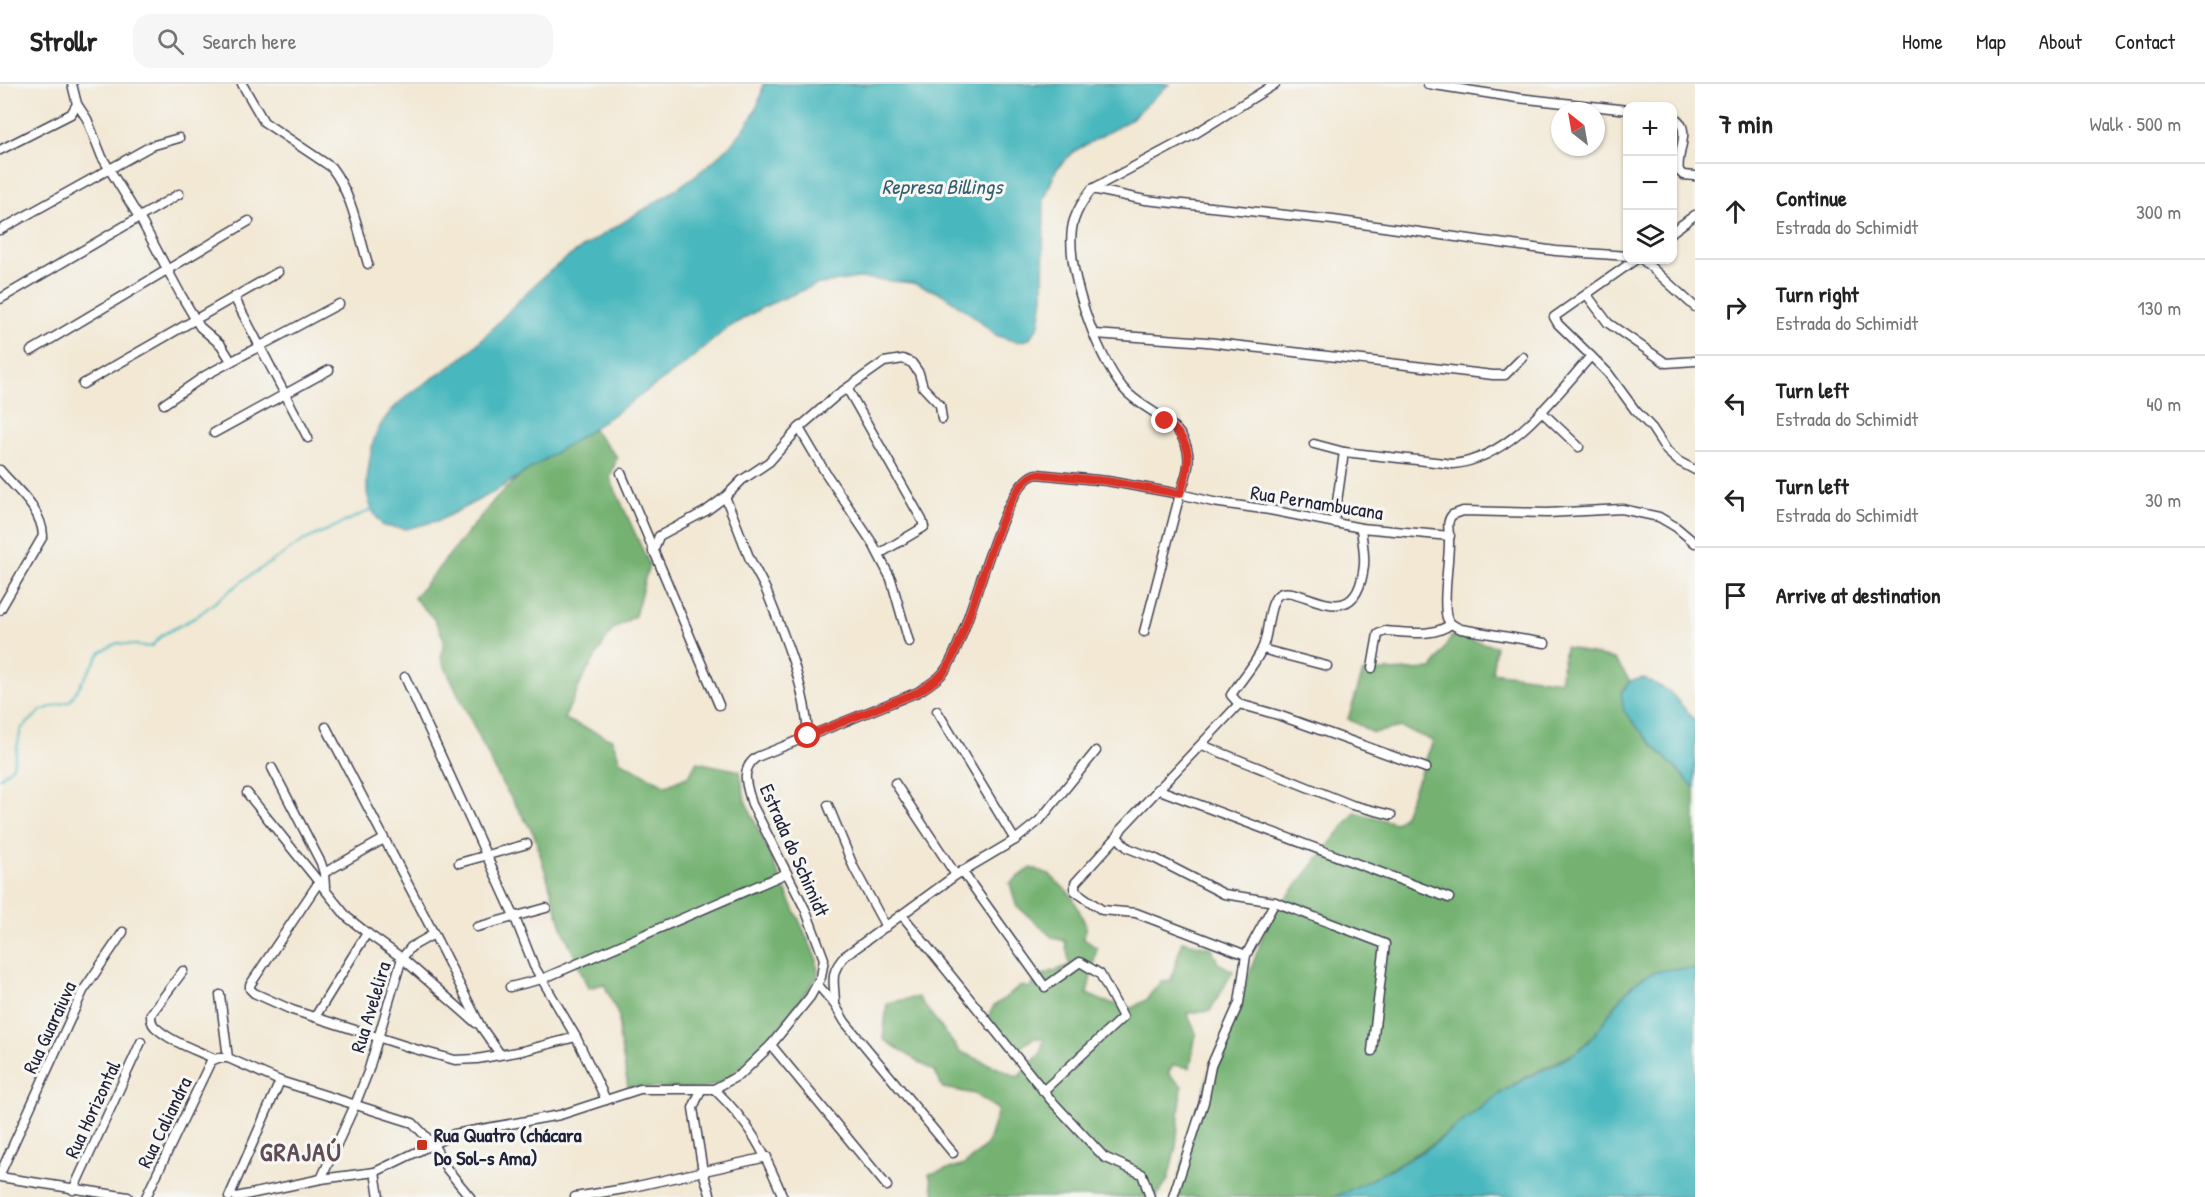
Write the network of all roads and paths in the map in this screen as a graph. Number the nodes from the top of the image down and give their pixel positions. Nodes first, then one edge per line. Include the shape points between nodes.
1 (72, 84) edge
2 (242, 84) edge
3 (1275, 84) edge
4 (1428, 84) edge
5 (77, 104) junction
6 (1623, 109) edge
7 (1677, 118) edge
8 (179, 138) dead end
9 (0, 150) edge
10 (110, 169) junction
11 (1695, 176) edge
12 (1092, 189) junction
13 (178, 194) dead end
14 (1695, 215) edge
15 (139, 217) junction
16 (249, 221) dead end
17 (1677, 228) edge
18 (0, 230) edge
19 (1623, 256) edge
20 (368, 264) dead end
21 (1630, 264) edge
22 (1647, 264) edge
23 (167, 269) junction
24 (278, 272) dead end
25 (1587, 295) junction
26 (234, 297) junction
27 (0, 299) edge
28 (339, 304) dead end
29 (1695, 307) edge
30 (196, 319) junction
31 (1095, 334) junction
32 (260, 346) junction
33 (31, 351) dead end
34 (1591, 356) junction
35 (1523, 357) dead end
36 (231, 361) junction
37 (1695, 361) edge
38 (329, 370) dead end
39 (83, 384) dead end
40 (847, 388) junction
41 (285, 394) junction
42 (164, 404) dead end
43 (1541, 411) junction
44 (942, 419) dead end
45 (800, 428) junction
46 (214, 433) dead end
47 (308, 438) dead end
48 (1314, 444) dead end
49 (1579, 447) dead end
50 (1344, 452) junction
51 (0, 470) edge
52 (1695, 470) edge
53 (621, 473) dead end
54 (1180, 494) junction
55 (725, 497) junction
56 (1334, 523) junction
57 (1361, 528) junction
58 (1449, 536) junction
59 (1695, 543) edge
60 (653, 552) junction
61 (879, 554) junction
62 (0, 610) edge
63 (1450, 624) junction
64 (1144, 632) dead end
65 (909, 642) dead end
66 (1545, 643) dead end
67 (1262, 649) junction
68 (1327, 666) dead end
69 (1372, 668) dead end
70 (405, 677) dead end
71 (1239, 704) junction
72 (719, 705) dead end
73 (937, 711) dead end
74 (326, 727) dead end
75 (808, 736) junction
76 (1202, 745) junction
77 (1095, 751) dead end
78 (272, 768) dead end
79 (1426, 768) dead end
80 (894, 783) dead end
81 (1157, 789) junction
82 (247, 793) dead end
83 (828, 805) dead end
84 (1391, 815) dead end
85 (1117, 837) junction
86 (384, 839) junction
87 (1015, 840) junction
88 (527, 844) dead end
89 (486, 855) junction
90 (459, 863) dead end
91 (324, 873) junction
92 (787, 873) junction
93 (959, 873) junction
94 (322, 884) junction
95 (1449, 897) dead end
96 (1275, 903) junction
97 (546, 908) dead end
98 (902, 915) junction
99 (515, 918) junction
100 (477, 927) dead end
101 (885, 927) junction
102 (123, 932) dead end
103 (367, 933) junction
104 (434, 934) junction
105 (1246, 955) junction
106 (402, 958) junction
107 (183, 971) dead end
108 (542, 979) junction
109 (818, 985) junction
110 (510, 987) dead end
111 (220, 995) dead end
112 (835, 1005) junction
113 (315, 1017) junction
114 (481, 1027) junction
115 (379, 1037) junction
116 (576, 1037) junction
117 (141, 1042) dead end
118 (771, 1045) junction
119 (1372, 1051) dead end
120 (500, 1054) junction
121 (228, 1058) junction
122 (213, 1060) junction
123 (280, 1081) junction
124 (714, 1089) junction
125 (701, 1090) junction
126 (1043, 1091) junction
127 (606, 1100) junction
128 (355, 1105) junction
129 (433, 1144) junction
130 (952, 1153) dead end
131 (766, 1157) junction
132 (375, 1172) junction
133 (703, 1172) junction
134 (0, 1176) edge
135 (321, 1179) junction
136 (887, 1186) dead end
137 (73, 1190) junction
138 (625, 1193) edge
139 (266, 1194) edge
140 (125, 1197) edge
141 (146, 1197) edge
142 (229, 1197) edge
143 (236, 1197) edge
144 (379, 1197) edge
145 (470, 1197) edge
146 (575, 1197) edge
147 (711, 1197) edge
148 (783, 1197) edge
149 (1150, 1197) edge
150 (1173, 1197) edge

1 - 5 street
2 - 20 street via 264,122 337,175
3 - 12 street via 1193,135
4 - 6 street
5 - 9 street via 71,114
5 - 10 street
7 - 11 street via 1687,131 1679,171
8 - 10 street via 152,146
10 - 15 street
10 - 18 street
12 - 19 street via 1145,200 1333,220 1556,251
12 - 31 street via 1073,222 1072,240 1080,295
13 - 15 street
14 - 17 street
15 - 23 street
15 - 27 street
16 - 23 street
21 - 25 street
22 - 29 street
23 - 30 street
23 - 33 street
24 - 26 street
25 - 34 street via 1558,313 1554,320
25 - 37 street via 1608,323 1666,363
26 - 30 street
26 - 32 street
28 - 32 street
30 - 36 street
30 - 39 street
31 - 35 street via 1218,343 1493,375 1505,375
31 - 54 street via 1108,366 1124,389 1182,436 1189,463
32 - 36 street
32 - 41 street
34 - 43 street
34 - 52 street via 1667,451
36 - 42 street
38 - 41 street
40 - 44 street via 884,362 903,359 912,363 923,387 940,405
40 - 45 street
40 - 61 street via 924,527
41 - 46 street
41 - 47 street
43 - 49 street
43 - 50 street via 1517,434 1468,463 1441,464
45 - 55 street via 769,462
45 - 61 street
48 - 50 street
50 - 56 street
51 - 62 street via 31,506 43,536
53 - 60 street
54 - 56 street, Rua Pernambucana
54 - 64 street
54 - 75 street, Estrada do Schimidt via 1107,481 1030,476 1005,513 963,634 944,672 918,692
55 - 60 street via 659,536
55 - 75 street via 794,662
56 - 57 street, Rua Pernambucana
57 - 58 street, Rua Pernambucana
57 - 67 street via 1364,564 1356,591 1346,603 1337,605 1292,593 1278,595
58 - 59 street via 1449,518 1463,511 1547,513 1622,509 1659,517
58 - 63 street via 1446,591
60 - 72 street
61 - 65 street via 891,579
63 - 66 street
63 - 69 street via 1432,633 1378,634
67 - 68 street
67 - 71 street via 1231,695
70 - 89 street
71 - 76 street
71 - 79 street
73 - 87 street
74 - 86 street
75 - 92 street, Estrada do Schimidt via 757,757 746,770 752,804
76 - 81 street
76 - 84 street via 1352,805
77 - 87 street via 1040,821
78 - 91 street
80 - 93 street
81 - 85 street
81 - 95 street
82 - 94 street
83 - 101 street via 854,868
85 - 96 street via 1128,848 1224,894
85 - 105 street via 1075,883 1075,891 1102,910 1136,913
86 - 91 street
86 - 104 street
87 - 93 street
88 - 89 street
89 - 90 street
89 - 99 street
91 - 94 street
92 - 108 street
92 - 109 street, Estrada do Schimidt via 824,959
93 - 98 street
93 - 126 street via 1045,987 1080,962 1100,974 1123,1017
94 - 103 street
94 - 113 street via 249,987 274,1003
96 - 105 street
96 - 119 street via 1385,944
97 - 99 street
98 - 101 street
98 - 126 street
99 - 100 street
99 - 108 street
101 - 112 street via 835,967
102 - 134 street, Rua Guaraiuva via 83,991
103 - 106 street
103 - 113 street
104 - 106 street, Rua Avelelira via 411,947
104 - 114 street
105 - 150 street via 1239,1003 1211,1066 1204,1102
106 - 114 street
106 - 115 street, Rua Avelelira
107 - 122 street via 151,1014 151,1021
108 - 110 street
108 - 116 street
109 - 112 street
109 - 118 street, Estrada do Schimidt
111 - 121 street
112 - 130 street
113 - 115 street
114 - 120 street
115 - 120 street via 455,1060
115 - 128 street, Rua Avelelira
116 - 120 street
116 - 127 street
117 - 137 street, Rua Horizontal
118 - 124 street, Estrada do Schimidt via 741,1074
118 - 136 street
121 - 122 street
121 - 123 street
122 - 141 street, Rua Caliandra
123 - 128 street
123 - 142 street
124 - 125 street, Estrada do Schimidt
124 - 131 street via 739,1114
125 - 127 street, Estrada do Schimidt via 640,1089
125 - 133 street via 693,1108
126 - 149 street via 1104,1157 1142,1174
127 - 129 street, Estrada do Schimidt via 560,1115 454,1134
128 - 129 street via 413,1123
128 - 135 street, Rua Avelelira
129 - 132 street, Estrada do Schimidt
129 - 145 street
131 - 133 street
131 - 148 street
132 - 135 street, Estrada do Schimidt
132 - 144 street
133 - 138 street
133 - 147 street
134 - 137 street
135 - 139 street, Estrada do Schimidt
137 - 140 street
138 - 146 street
139 - 143 street, Estrada do Schimidt

